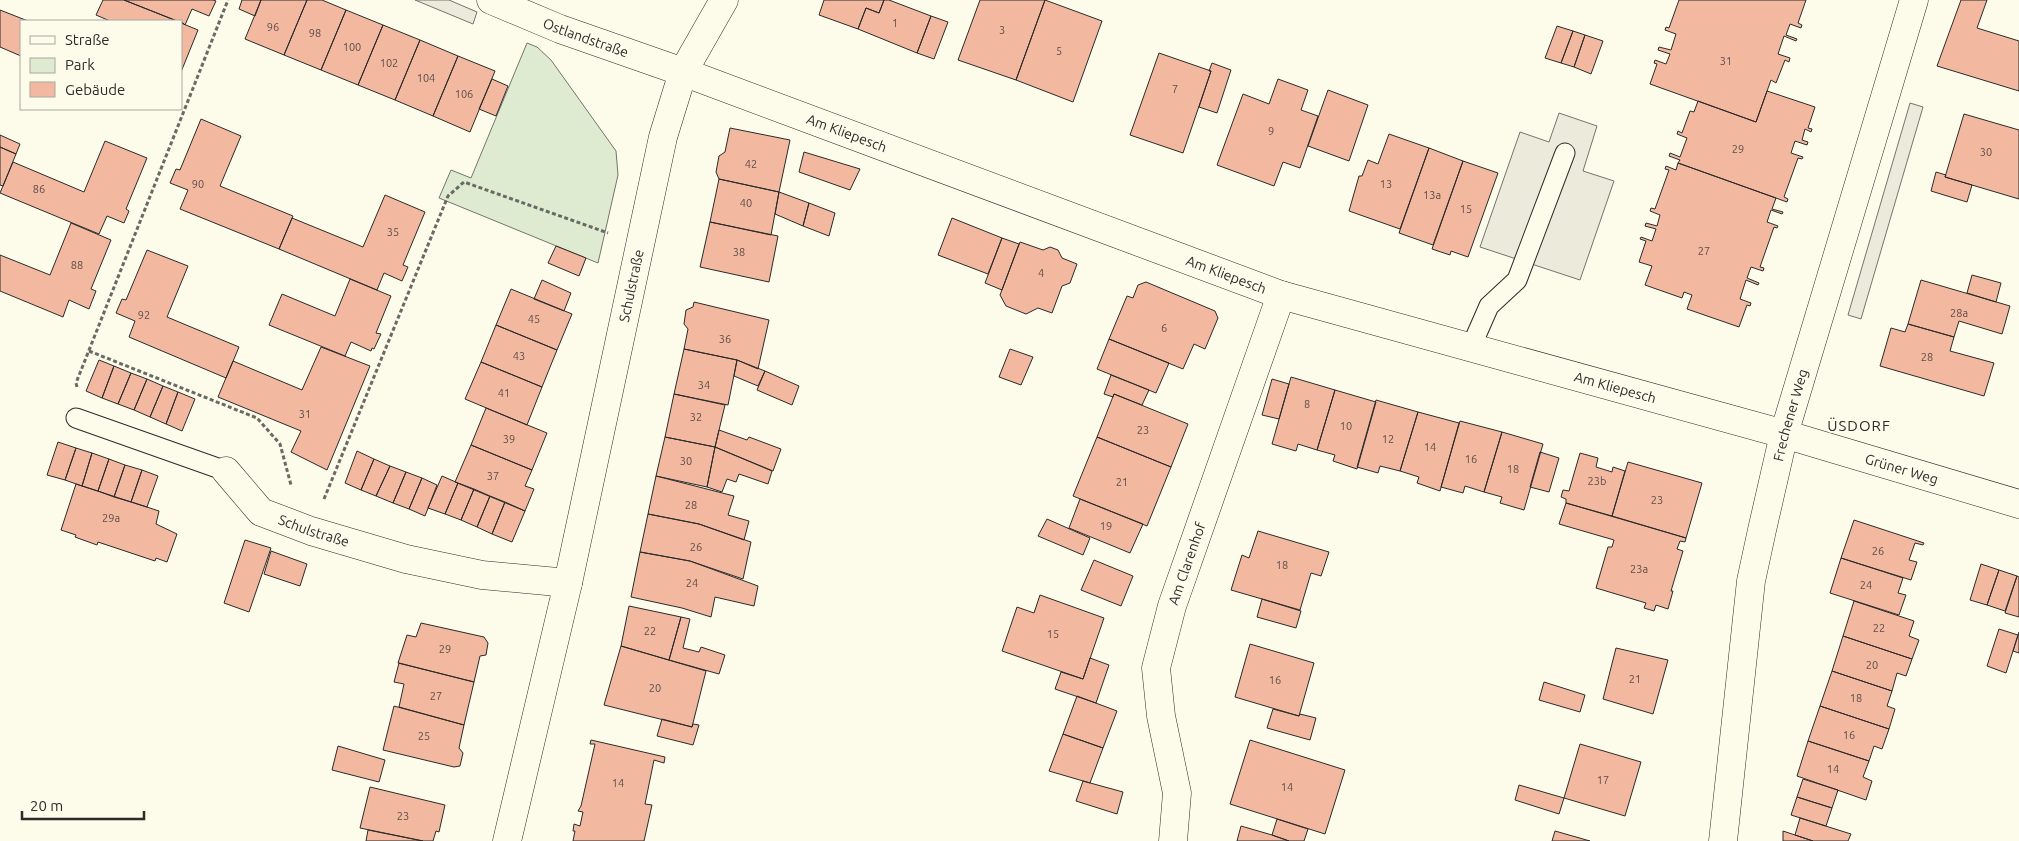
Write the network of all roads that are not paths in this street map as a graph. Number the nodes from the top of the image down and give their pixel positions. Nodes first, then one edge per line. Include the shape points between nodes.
1 (491, 0) edge
2 (724, 0) edge
3 (1914, 0) edge
4 (683, 72) junction
5 (1565, 153) dead end
6 (1281, 295) junction
7 (1471, 347) junction
8 (76, 418) road end
9 (1784, 434) junction
10 (226, 471) joint
11 (2019, 504) edge
12 (568, 583) junction
13 (507, 841) edge
14 (1173, 841) edge
15 (1723, 841) edge

1 - 4 street, Ostlandstraße via 560,29
2 - 4 street, Schulstraße
3 - 9 street, Frechener Weg
4 - 6 street, Am Kliepesch
4 - 12 street, Schulstraße via 663,137
5 - 7 lane via 1517,280 1489,306
6 - 7 street, Am Kliepesch
6 - 14 street, Am Clarenhof via 1172,606 1156,668 1161,716 1177,793
7 - 9 street, Am Kliepesch
8 - 10 lane
9 - 11 street, Grüner Weg
9 - 15 street, Frechener Weg via 1751,581
10 - 12 street, Schulstraße via 261,512 311,531 406,559 482,575
12 - 13 street, Schulstraße

